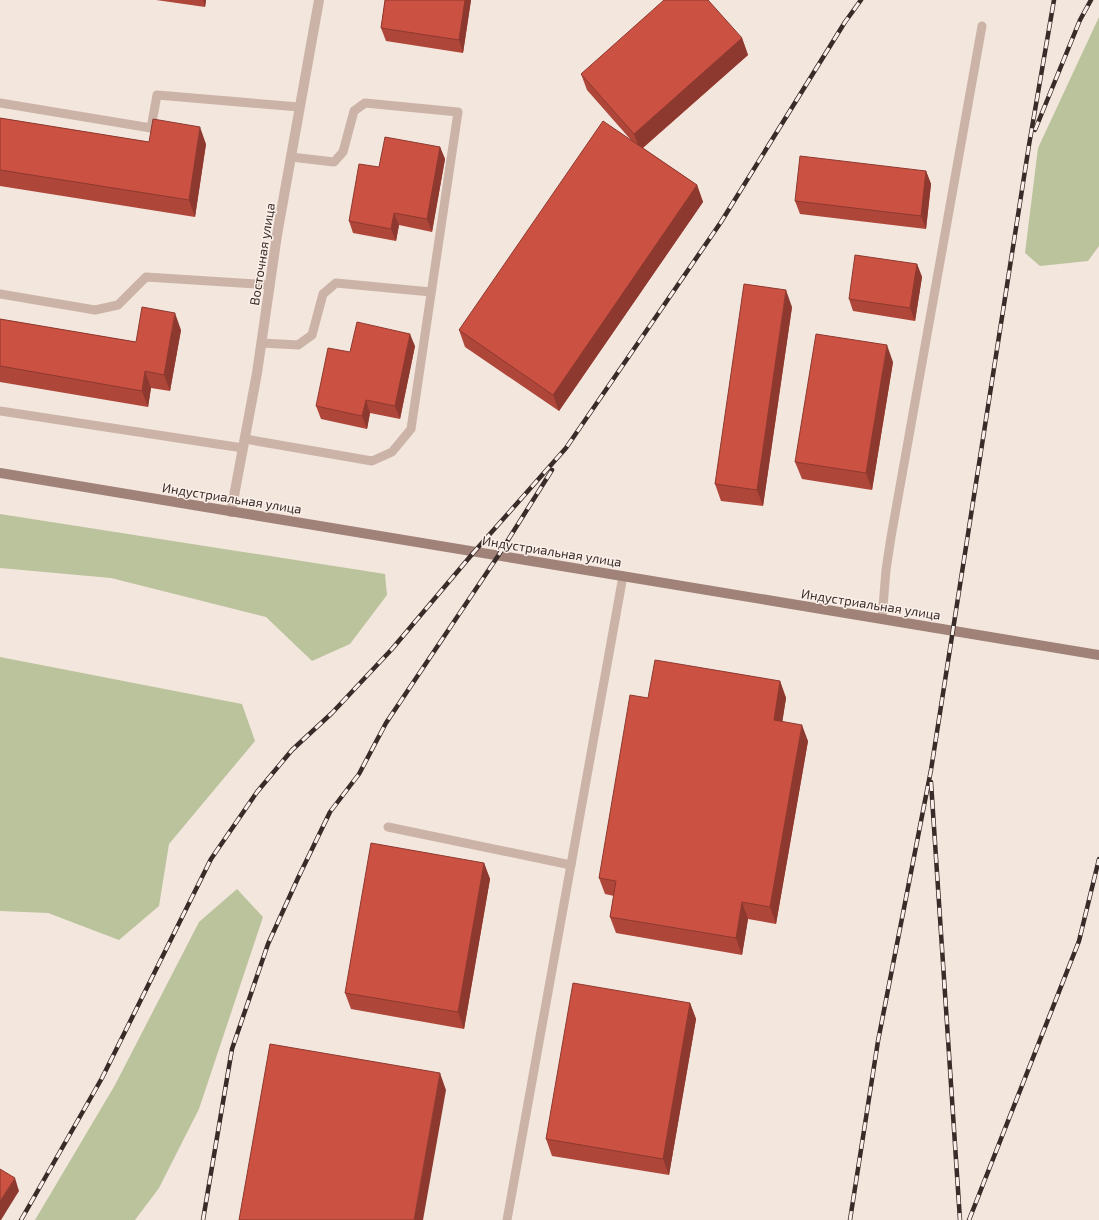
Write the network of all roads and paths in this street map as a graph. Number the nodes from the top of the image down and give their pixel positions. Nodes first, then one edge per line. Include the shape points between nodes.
1 (319, 0) edge
2 (982, 26) dead end
3 (0, 103) edge
4 (299, 107) junction
5 (290, 157) junction
6 (270, 285) junction
7 (431, 292) junction
8 (0, 294) edge
9 (262, 343) junction
10 (0, 411) edge
11 (244, 444) junction
12 (0, 473) edge
13 (231, 512) junction
14 (623, 576) junction
15 (882, 619) junction
16 (1099, 655) edge
17 (388, 827) dead end
18 (571, 865) junction
19 (507, 1220) edge

1 - 4 street, Восточная улица
2 - 15 lane via 891,537
3 - 4 lane via 150,128 157,95
4 - 5 street, Восточная улица
5 - 6 street, Восточная улица
5 - 7 lane via 334,162 343,152 354,111 365,103 458,112
6 - 8 lane via 146,277 118,306 95,310
6 - 9 street, Восточная улица
7 - 9 lane via 336,284 323,294 312,335 298,345
7 - 11 lane via 411,429 392,452 372,461
9 - 11 street, Восточная улица
10 - 11 lane
11 - 13 street, Восточная улица
12 - 13 street, Индустриальная улица
13 - 14 street, Индустриальная улица
14 - 15 street, Индустриальная улица
14 - 18 lane
15 - 16 street, Индустриальная улица
17 - 18 lane
18 - 19 lane

